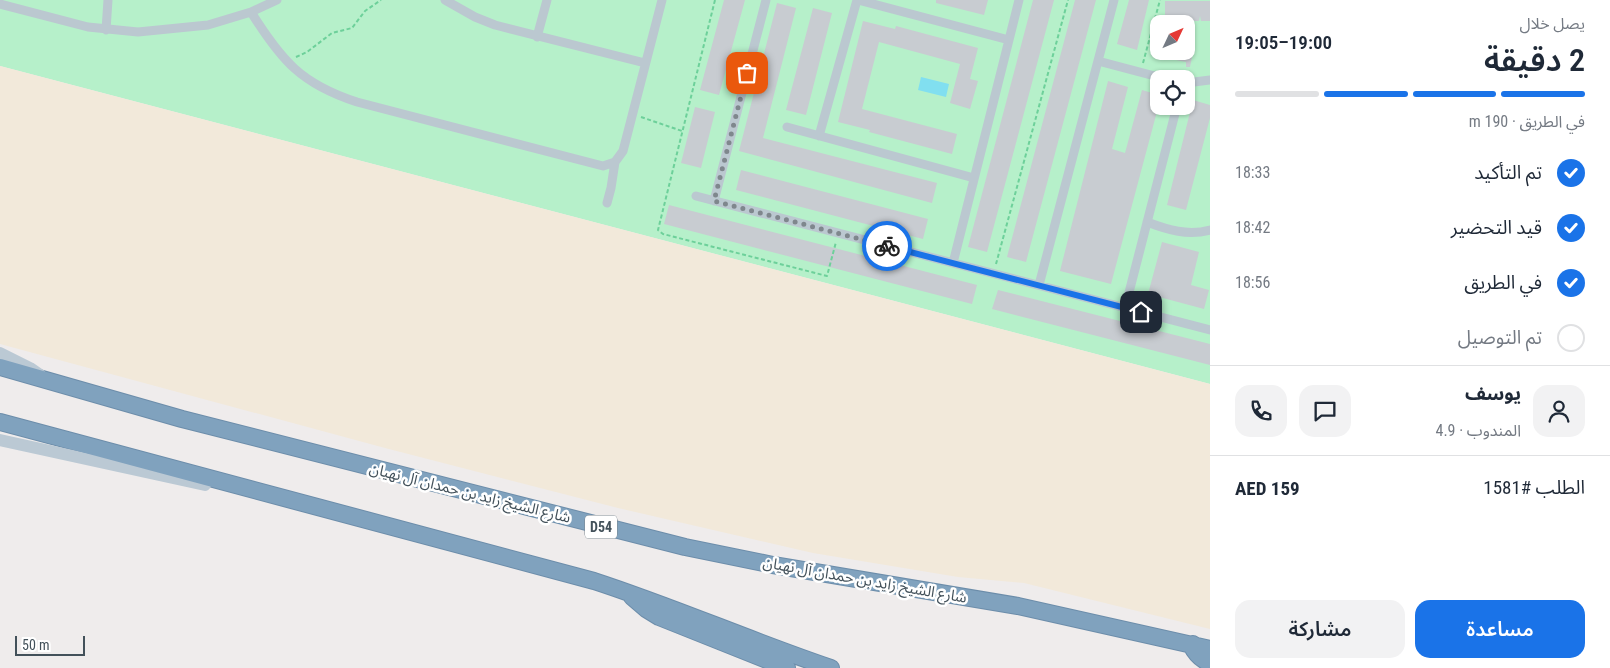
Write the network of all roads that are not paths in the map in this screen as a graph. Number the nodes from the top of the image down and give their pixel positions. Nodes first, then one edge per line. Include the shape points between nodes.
1 (108, 0) edge
2 (278, 0) edge
3 (445, 0) edge
4 (547, 0) edge
5 (662, 0) edge
6 (766, 0) edge
7 (857, 0) edge
8 (1019, 0) edge
9 (1114, 0) edge
10 (0, 4) edge
11 (251, 12) junction
12 (106, 30) junction
13 (537, 37) junction
14 (1009, 40) junction
15 (1098, 61) junction
16 (645, 63) junction
17 (1150, 75) edge
18 (1210, 80) edge
19 (1195, 82) edge
20 (1175, 115) edge
21 (787, 128) dead end
22 (819, 136) junction
23 (615, 162) junction
24 (974, 178) junction
25 (696, 196) dead end
26 (714, 201) junction
27 (607, 203) dead end
28 (1147, 222) junction
29 (1210, 230) edge
30 (952, 263) junction
31 (1039, 285) junction
32 (1125, 308) junction
33 (1210, 330) edge
34 (0, 353) edge
35 (0, 367) edge
36 (46, 379) junction
37 (0, 422) edge
38 (0, 440) edge
39 (406, 530) junction
40 (627, 592) junction
41 (1210, 640) edge
42 (1191, 644) junction
43 (1210, 649) edge
44 (1210, 663) edge
45 (787, 668) edge
46 (831, 668) edge

1 - 12 street
2 - 11 street
3 - 13 street via 475,17
4 - 13 street
5 - 16 street
6 - 26 street
7 - 14 street
7 - 22 street
8 - 14 street
9 - 15 street
10 - 12 street
11 - 12 street via 208,25 138,32
11 - 23 street via 284,60 316,84 336,94 598,166
13 - 16 street
14 - 24 street
15 - 17 street
15 - 31 street
16 - 23 street via 623,150
18 - 19 street
20 - 28 street
21 - 22 street
22 - 24 street
23 - 27 street
24 - 30 street
25 - 26 street
26 - 30 street
28 - 29 street via 1179,232
28 - 32 street
30 - 31 street
31 - 32 street
32 - 33 street
34 - 36 street
35 - 36 highway, شارع الشيخ زايد بن حمدان آل نهيان / D54
36 - 42 highway, شارع الشيخ زايد بن حمدان آل نهيان / D54 via 182,419 685,547 1018,606
37 - 39 highway
38 - 39 street via 198,483 378,528
39 - 40 highway
40 - 45 highway via 659,617
40 - 46 highway
41 - 42 highway
42 - 43 highway, شارع الشيخ زايد بن حمدان آل نهيان / D54
42 - 44 highway via 1200,657

